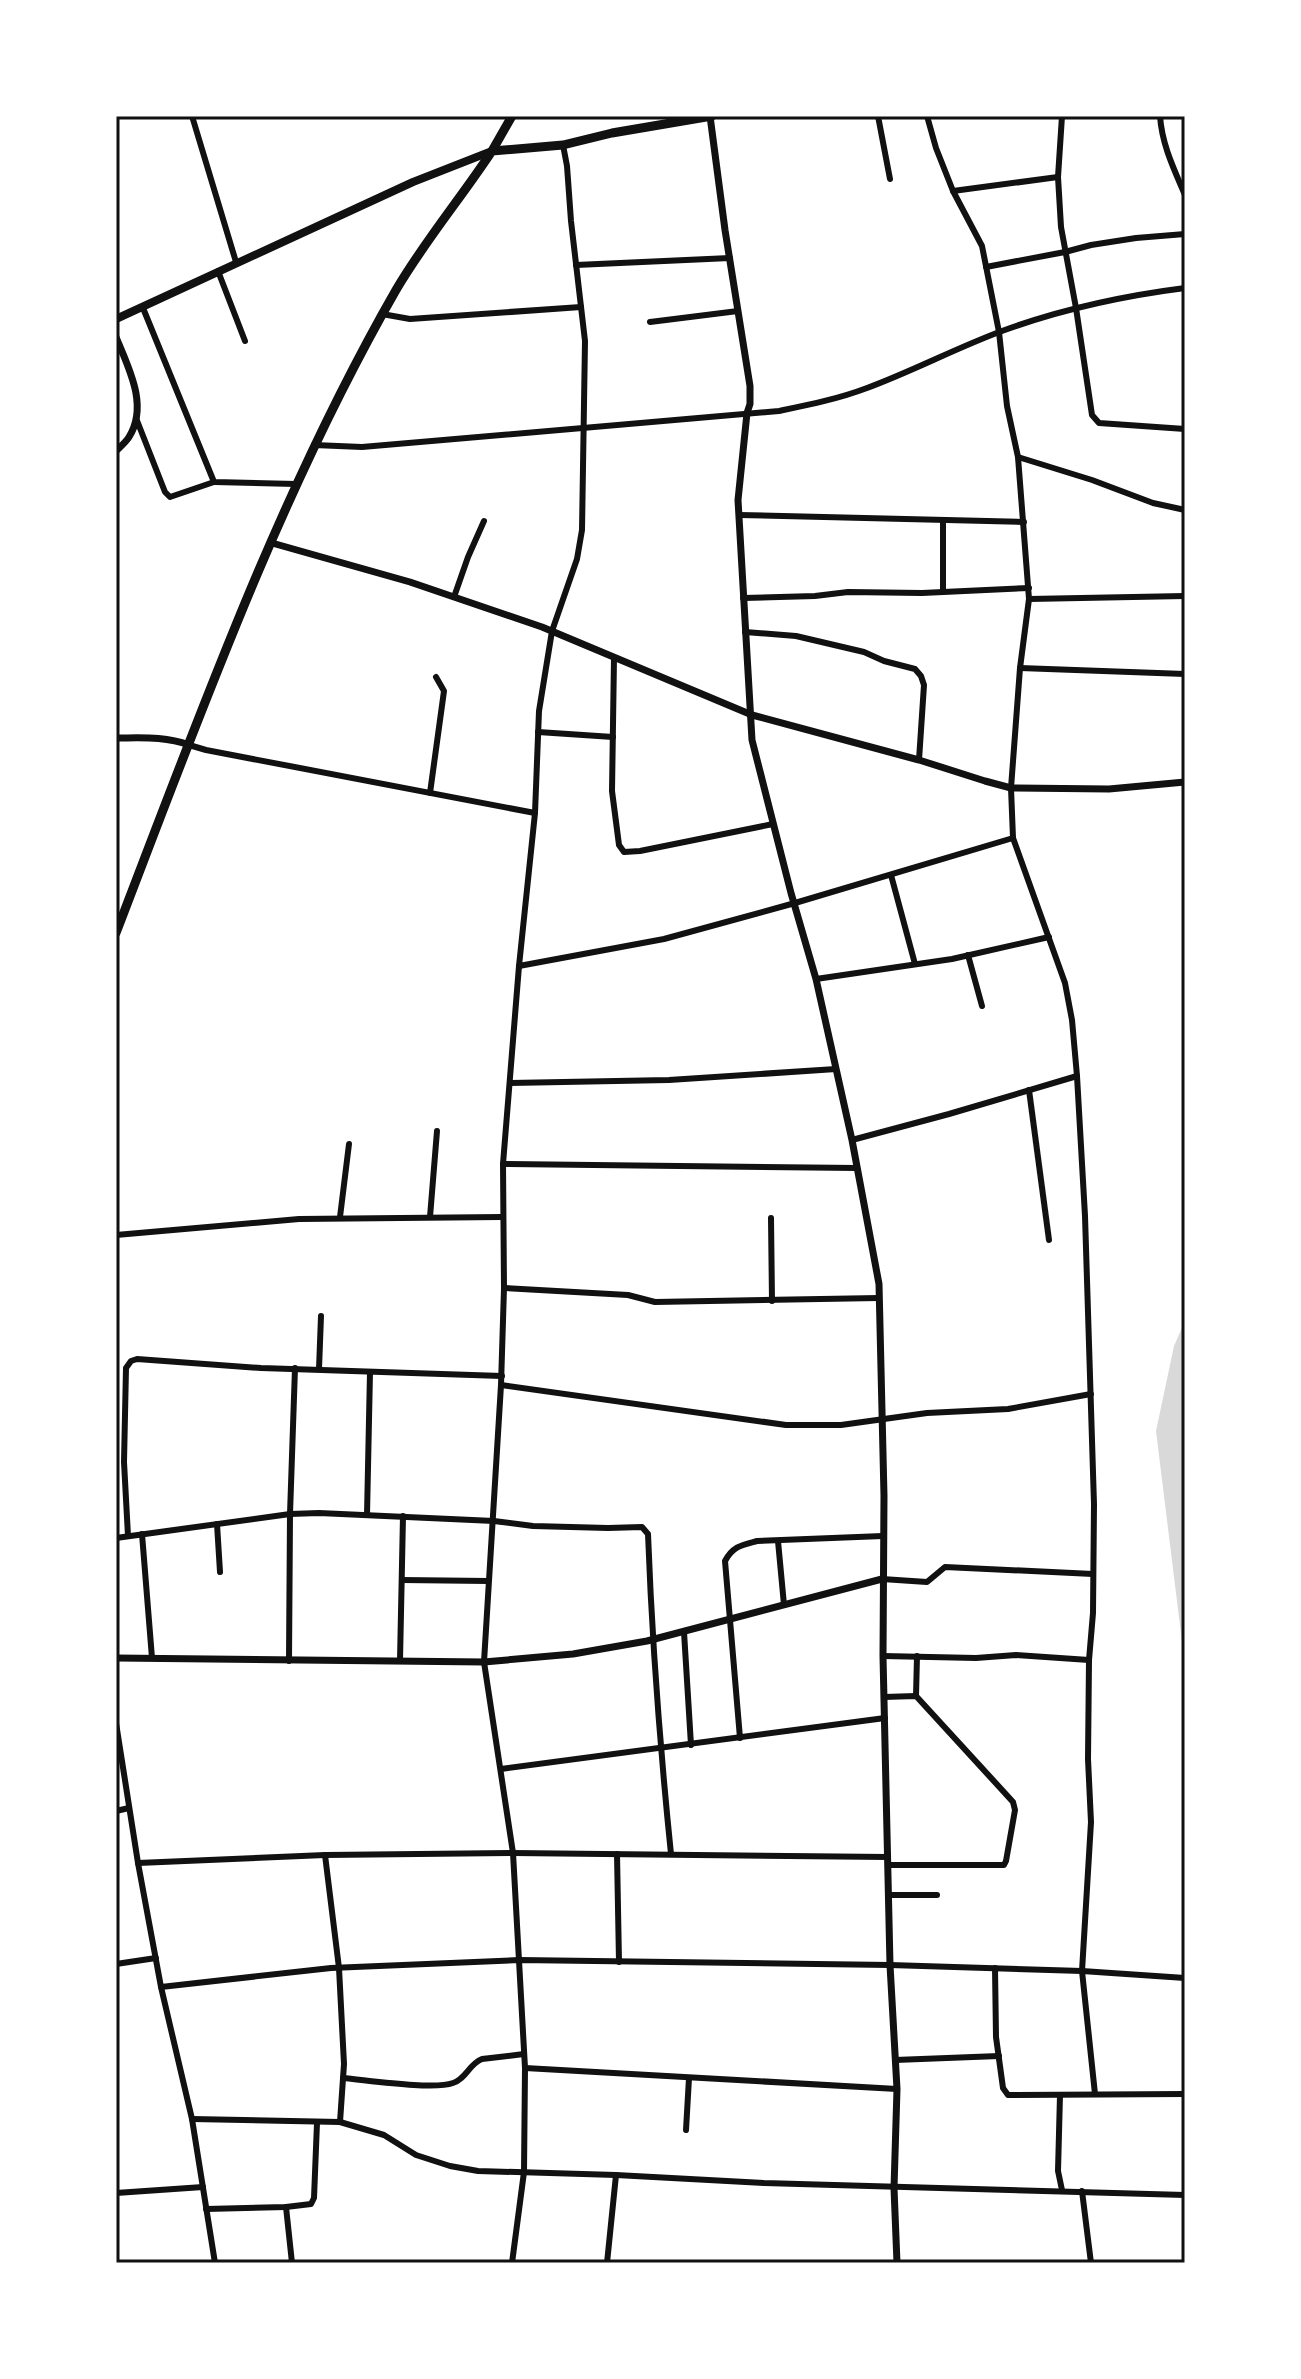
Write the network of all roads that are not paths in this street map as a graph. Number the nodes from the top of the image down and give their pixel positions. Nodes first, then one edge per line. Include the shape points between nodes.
1 (192, 116) edge
2 (512, 116) edge
3 (711, 116) edge
4 (878, 116) edge
5 (927, 116) edge
6 (1062, 116) edge
7 (1160, 116) edge
8 (563, 145) junction
9 (492, 151) junction
10 (1058, 177) junction
11 (890, 179) dead end
12 (953, 191) junction
13 (1185, 195) edge
14 (1185, 234) edge
15 (1065, 252) junction
16 (730, 258) junction
17 (236, 262) junction
18 (576, 265) junction
19 (986, 267) junction
20 (218, 271) junction
21 (1185, 288) edge
22 (581, 307) junction
23 (143, 308) junction
24 (1076, 308) junction
25 (738, 311) junction
26 (382, 314) junction
27 (116, 319) edge
28 (650, 322) dead end
29 (999, 332) junction
30 (116, 337) edge
31 (245, 341) dead end
32 (747, 413) junction
33 (136, 418) junction
34 (584, 429) junction
35 (1185, 429) edge
36 (314, 445) junction
37 (116, 451) edge
38 (1018, 457) junction
39 (214, 482) junction
40 (296, 484) junction
41 (1185, 510) edge
42 (739, 515) junction
43 (943, 520) junction
44 (484, 521) dead end
45 (1024, 522) junction
46 (272, 543) junction
47 (1029, 588) junction
48 (943, 591) junction
49 (1185, 596) edge
50 (454, 597) junction
51 (743, 598) junction
52 (1029, 599) junction
53 (552, 631) junction
54 (745, 632) junction
55 (614, 658) junction
56 (1020, 668) junction
57 (1185, 674) edge
58 (436, 677) dead end
59 (752, 715) junction
60 (538, 732) junction
61 (613, 737) junction
62 (116, 738) edge
63 (189, 745) junction
64 (919, 760) junction
65 (1185, 782) edge
66 (1011, 788) junction
67 (430, 793) junction
68 (535, 813) junction
69 (773, 824) junction
70 (1013, 838) junction
71 (891, 875) junction
72 (795, 903) junction
73 (118, 922) edge
74 (116, 933) edge
75 (1049, 937) junction
76 (968, 955) junction
77 (915, 964) junction
78 (519, 966) junction
79 (816, 979) junction
80 (982, 1006) dead end
81 (836, 1069) junction
82 (1077, 1076) junction
83 (510, 1083) junction
84 (1029, 1090) junction
85 (437, 1131) dead end
86 (852, 1140) junction
87 (349, 1144) dead end
88 (503, 1164) junction
89 (857, 1168) junction
90 (340, 1217) junction
91 (430, 1217) junction
92 (502, 1217) junction
93 (771, 1218) dead end
94 (116, 1235) edge
95 (1049, 1240) dead end
96 (504, 1288) junction
97 (879, 1298) junction
98 (772, 1301) junction
99 (321, 1316) dead end
100 (295, 1368) junction
101 (319, 1369) junction
102 (370, 1372) junction
103 (502, 1376) junction
104 (501, 1385) junction
105 (1091, 1394) junction
106 (116, 1408) edge
107 (125, 1409) junction
108 (882, 1419) junction
109 (120, 1464) edge
110 (290, 1514) junction
111 (367, 1515) junction
112 (403, 1516) junction
113 (494, 1521) junction
114 (217, 1524) junction
115 (142, 1534) junction
116 (128, 1536) junction
117 (883, 1536) junction
118 (116, 1538) edge
119 (778, 1541) junction
120 (220, 1572) dead end
121 (1093, 1574) junction
122 (882, 1579) junction
123 (402, 1580) junction
124 (488, 1581) junction
125 (784, 1605) junction
126 (732, 1619) junction
127 (684, 1632) junction
128 (652, 1640) junction
129 (883, 1656) junction
130 (917, 1656) junction
131 (116, 1658) edge
132 (152, 1658) junction
133 (1089, 1660) junction
134 (289, 1661) junction
135 (400, 1661) junction
136 (484, 1662) junction
137 (916, 1696) junction
138 (884, 1697) junction
139 (885, 1718) junction
140 (116, 1723) edge
141 (740, 1738) junction
142 (691, 1745) junction
143 (660, 1749) junction
144 (501, 1769) junction
145 (129, 1808) junction
146 (116, 1811) edge
147 (513, 1853) junction
148 (617, 1854) junction
149 (671, 1854) junction
150 (325, 1855) junction
151 (888, 1861) junction
152 (138, 1863) junction
153 (889, 1895) junction
154 (937, 1895) dead end
155 (156, 1958) junction
156 (519, 1960) junction
157 (619, 1962) junction
158 (116, 1964) edge
159 (890, 1965) junction
160 (339, 1968) junction
161 (995, 1968) junction
162 (1082, 1971) junction
163 (1185, 1978) edge
164 (161, 1987) junction
165 (524, 2054) junction
166 (999, 2056) junction
167 (895, 2060) junction
168 (525, 2068) junction
169 (343, 2078) junction
170 (689, 2078) junction
171 (897, 2089) junction
172 (1095, 2094) junction
173 (1185, 2094) edge
174 (1060, 2095) junction
175 (192, 2119) junction
176 (340, 2122) junction
177 (317, 2123) junction
178 (686, 2130) dead end
179 (524, 2172) junction
180 (616, 2175) junction
181 (203, 2187) junction
182 (894, 2188) junction
183 (1062, 2190) junction
184 (1082, 2191) junction
185 (116, 2193) edge
186 (1185, 2195) edge
187 (286, 2207) junction
188 (206, 2209) junction
189 (215, 2263) edge
190 (292, 2263) edge
191 (512, 2263) edge
192 (607, 2263) edge
193 (897, 2263) edge
194 (1091, 2263) edge

1 - 17 street
2 - 9 main road
3 - 8 main road
3 - 16 street
4 - 11 street
5 - 12 street
6 - 10 street
7 - 13 street
8 - 9 main road
8 - 18 street
9 - 17 main road
9 - 26 main road
10 - 12 street
10 - 15 street
12 - 19 street via 982,246
14 - 15 street
15 - 19 street
15 - 24 street
16 - 18 street
16 - 25 street
17 - 20 main road
18 - 22 street
19 - 29 street
20 - 23 main road
20 - 31 street
21 - 24 street
22 - 26 street via 410,319
22 - 34 street
23 - 27 main road
23 - 39 street
24 - 29 street
24 - 35 street via 1094,419
25 - 28 street
25 - 32 street via 750,386
26 - 36 main road
29 - 32 street via 867,388 790,409
29 - 38 street
30 - 33 street via 135,384
32 - 34 street
32 - 42 street
33 - 37 street via 130,436
33 - 39 street via 170,497
34 - 36 street via 362,447
34 - 53 street via 582,530
36 - 40 main road
38 - 41 street
38 - 45 street
39 - 40 street
40 - 46 main road
42 - 43 street
42 - 51 street
43 - 45 street
43 - 48 street
44 - 50 street
45 - 47 street
46 - 50 street
46 - 63 main road
47 - 48 street
47 - 52 street
48 - 51 street
49 - 52 street
50 - 53 street
51 - 54 street
52 - 56 street
53 - 55 street
53 - 60 street
54 - 59 street
54 - 64 street via 796,636 915,669 924,685
55 - 59 street
55 - 61 street
56 - 57 street
56 - 66 street
58 - 67 street via 444,691
59 - 64 street
59 - 69 street via 752,740
60 - 61 street
60 - 68 street
61 - 69 street via 612,791 624,852
62 - 63 street via 174,739
63 - 67 street
63 - 73 main road
64 - 66 street
65 - 66 street via 1109,789
66 - 70 street
67 - 68 street
68 - 78 street
69 - 72 street
70 - 71 street
70 - 75 street
71 - 72 street
71 - 77 street
72 - 78 street via 664,939
72 - 79 street
73 - 74 main road
75 - 76 street
75 - 82 street via 1065,983
76 - 77 street
76 - 80 street
77 - 79 street
78 - 83 street
79 - 81 street
81 - 83 street
81 - 86 street
82 - 84 street
82 - 105 street
83 - 88 street
84 - 86 street
84 - 95 street
85 - 91 street
86 - 89 street
87 - 90 street
88 - 89 street
88 - 92 street
89 - 97 street
90 - 91 street
90 - 94 street
91 - 92 street
92 - 96 street
93 - 98 street
96 - 98 street via 628,1295 655,1302
96 - 103 street
97 - 98 street
97 - 108 street
99 - 101 street
100 - 101 street
100 - 107 street via 137,1359 126,1368
100 - 110 street
101 - 102 street
102 - 103 street
102 - 111 street
103 - 104 street
104 - 108 street via 786,1425
104 - 113 street
105 - 108 street via 1008,1409
105 - 121 street
106 - 107 street
107 - 109 street
108 - 117 street
109 - 116 street
110 - 111 street
110 - 114 street
110 - 134 street
111 - 112 street
112 - 113 street
112 - 123 street
113 - 124 street
113 - 128 street via 642,1527 648,1534
114 - 115 street
114 - 120 street
115 - 116 street
115 - 132 street
116 - 118 street
117 - 119 street
117 - 122 street
119 - 125 street
119 - 126 street via 757,1541 730,1551 725,1561
121 - 122 street via 945,1567 927,1582
121 - 133 street
122 - 125 street
122 - 129 street
123 - 124 street
123 - 135 street
124 - 136 street
125 - 126 street
126 - 127 street
126 - 141 street
127 - 128 street
127 - 142 street
128 - 136 street
128 - 143 street
129 - 130 street
129 - 138 street
130 - 133 street
130 - 137 street
131 - 132 street
132 - 134 street
133 - 162 street via 1091,1822
134 - 135 street
135 - 136 street
136 - 144 street
137 - 138 street
137 - 151 street via 1015,1810 1004,1865
138 - 139 street
139 - 141 street
139 - 151 street
140 - 145 street
141 - 142 street
142 - 143 street
143 - 144 street
143 - 149 street
144 - 147 street
145 - 146 street
145 - 152 street
147 - 148 street
147 - 150 street
147 - 156 street
148 - 149 street
148 - 157 street
149 - 151 street
150 - 152 street
150 - 160 street
151 - 153 street
152 - 155 street
153 - 154 street
153 - 159 street
155 - 158 street
155 - 164 street
156 - 157 street
156 - 160 street
156 - 165 street
157 - 159 street
159 - 161 street
159 - 167 street
160 - 164 street
160 - 169 street
161 - 162 street
161 - 166 street
162 - 163 street
162 - 172 street
164 - 175 street
165 - 168 street
165 - 169 street via 476,2061 463,2078 446,2085
166 - 167 street
166 - 174 street via 1008,2095
167 - 171 street
168 - 170 street
168 - 179 street
169 - 176 street
170 - 171 street
170 - 178 street
171 - 182 street
172 - 173 street
172 - 174 street
174 - 183 street
175 - 177 street
175 - 181 street
176 - 177 street
176 - 179 street via 384,2135 416,2155 450,2166
177 - 187 street via 314,2198 305,2206
179 - 180 street
179 - 191 street
180 - 182 street
180 - 192 street
181 - 185 street
181 - 188 street
182 - 183 street
182 - 193 street
183 - 184 street
184 - 186 street
184 - 194 street
187 - 188 street
187 - 190 street
188 - 189 street

